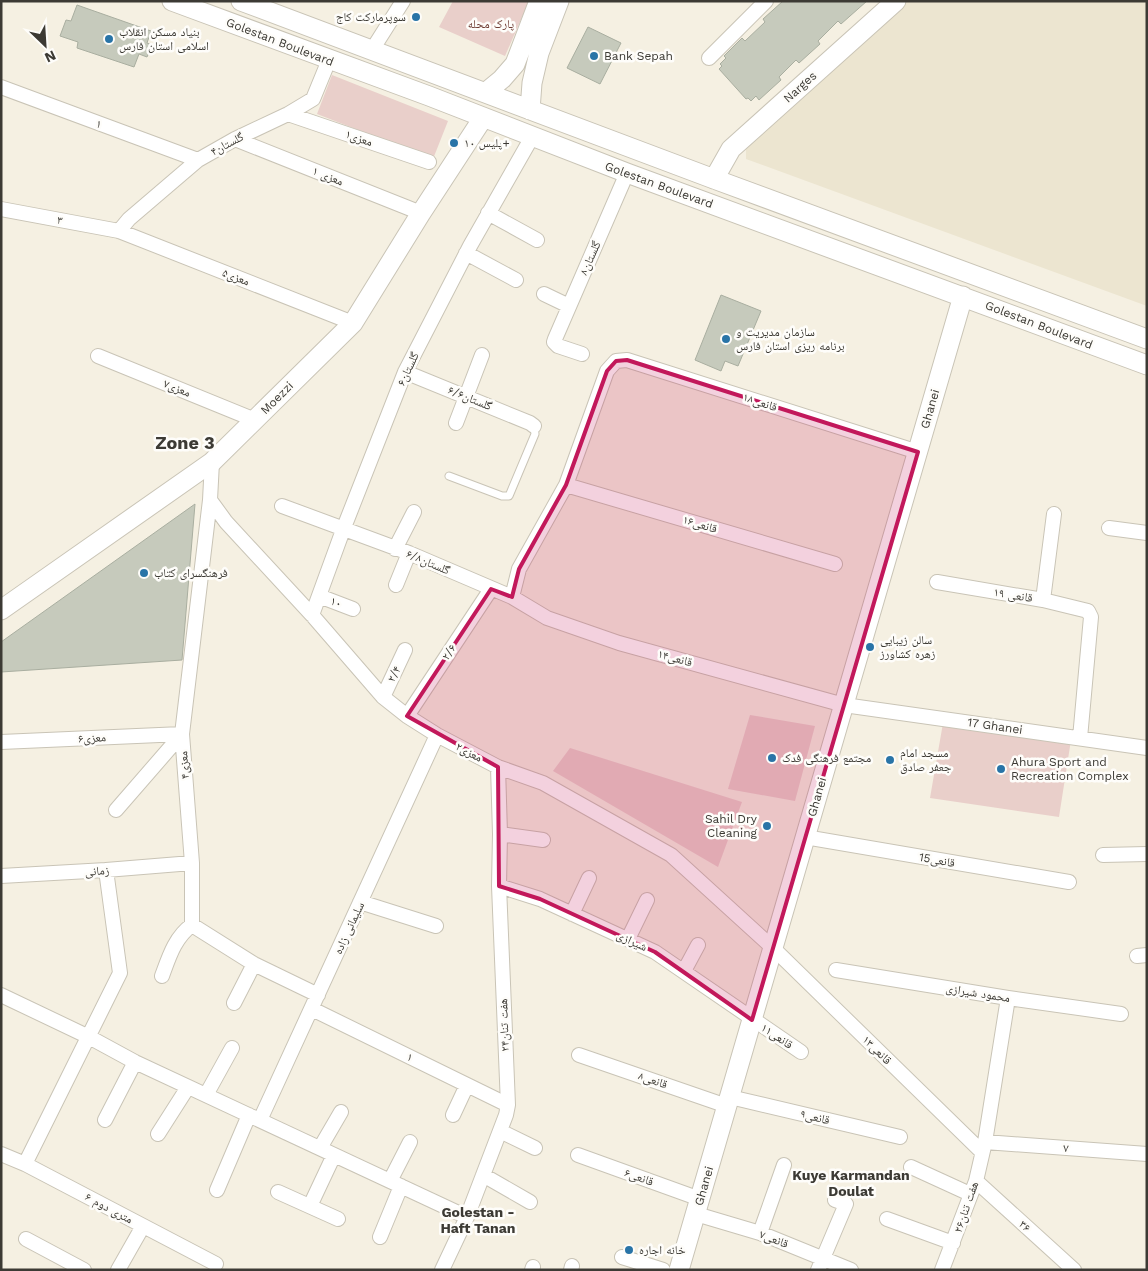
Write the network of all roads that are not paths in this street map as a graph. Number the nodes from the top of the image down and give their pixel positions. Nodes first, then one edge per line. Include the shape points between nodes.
1 (172, 1) edge
2 (241, 1) edge
3 (403, 1) edge
4 (539, 1) edge
5 (559, 1) edge
6 (896, 1) edge
7 (761, 2) edge
8 (521, 47) junction
9 (372, 50) junction
10 (539, 53) junction
11 (709, 58) dead end
12 (329, 60) junction
13 (396, 60) junction
14 (388, 82) junction
15 (1, 87) edge
16 (485, 93) junction
17 (530, 110) junction
18 (288, 114) junction
19 (483, 118) junction
20 (532, 137) junction
21 (235, 139) junction
22 (198, 160) junction
23 (429, 162) dead end
24 (627, 173) junction
25 (714, 179) junction
26 (1, 209) edge
27 (488, 212) junction
28 (421, 213) junction
29 (119, 231) junction
30 (536, 240) dead end
31 (466, 253) junction
32 (516, 280) dead end
33 (544, 294) dead end
34 (963, 296) junction
35 (569, 306) junction
36 (353, 323) junction
37 (1147, 339) edge
38 (582, 354) dead end
39 (482, 355) dead end
40 (98, 356) dead end
41 (1147, 365) edge
42 (405, 372) junction
43 (466, 396) junction
44 (255, 420) junction
45 (456, 423) dead end
46 (534, 426) joint
47 (918, 452) junction
48 (212, 462) junction
49 (449, 476) dead end
50 (566, 484) junction
51 (210, 500) junction
52 (282, 506) dead end
53 (414, 512) dead end
54 (1054, 514) dead end
55 (1109, 528) dead end
56 (343, 530) junction
57 (1147, 533) edge
58 (402, 551) junction
59 (835, 564) dead end
60 (937, 582) dead end
61 (396, 585) dead end
62 (491, 589) junction
63 (319, 596) junction
64 (512, 597) junction
65 (1043, 600) junction
66 (353, 609) dead end
67 (1, 610) edge
68 (312, 615) junction
69 (405, 650) dead end
70 (383, 697) junction
71 (844, 704) junction
72 (407, 716) junction
73 (182, 734) junction
74 (437, 735) junction
75 (1080, 738) junction
76 (1, 742) edge
77 (1147, 748) edge
78 (498, 767) junction
79 (116, 810) dead end
80 (500, 834) junction
81 (805, 837) junction
82 (543, 840) dead end
83 (1147, 854) edge
84 (1103, 855) dead end
85 (192, 863) junction
86 (106, 870) junction
87 (1, 876) edge
88 (589, 878) dead end
89 (1069, 882) dead end
90 (499, 886) junction
91 (647, 900) dead end
92 (360, 902) junction
93 (572, 914) junction
94 (192, 925) junction
95 (436, 926) dead end
96 (628, 939) junction
97 (698, 945) dead end
98 (772, 948) junction
99 (254, 964) junction
100 (836, 970) dead end
101 (684, 971) junction
102 (162, 976) dead end
103 (1, 995) edge
104 (318, 995) junction
105 (1008, 998) junction
106 (234, 1003) dead end
107 (312, 1009) junction
108 (1121, 1014) dead end
109 (752, 1020) junction
110 (89, 1037) junction
111 (232, 1048) dead end
112 (801, 1052) dead end
113 (579, 1055) dead end
114 (135, 1062) junction
115 (467, 1084) junction
116 (188, 1086) junction
117 (206, 1095) junction
118 (728, 1102) junction
119 (508, 1105) junction
120 (341, 1112) dead end
121 (453, 1115) dead end
122 (255, 1118) junction
123 (106, 1120) dead end
124 (500, 1131) junction
125 (158, 1134) dead end
126 (900, 1137) dead end
127 (410, 1142) dead end
128 (984, 1147) junction
129 (320, 1148) junction
130 (535, 1148) dead end
131 (1, 1154) edge
132 (1147, 1154) edge
133 (334, 1155) junction
134 (578, 1155) dead end
135 (25, 1164) junction
136 (784, 1166) dead end
137 (911, 1167) dead end
138 (483, 1175) junction
139 (396, 1184) junction
140 (973, 1188) junction
141 (218, 1190) dead end
142 (278, 1192) dead end
143 (835, 1200) dead end
144 (530, 1202) dead end
145 (310, 1206) junction
146 (698, 1207) junction
147 (467, 1217) junction
148 (338, 1219) dead end
149 (886, 1219) dead end
150 (143, 1226) junction
151 (760, 1233) junction
152 (380, 1237) dead end
153 (26, 1239) dead end
154 (953, 1243) junction
155 (622, 1257) dead end
156 (216, 1264) dead end
157 (821, 1264) edge
158 (84, 1270) edge
159 (118, 1270) edge
160 (442, 1270) edge
161 (662, 1270) edge
162 (679, 1270) edge
163 (851, 1270) edge
164 (942, 1270) edge
165 (1074, 1270) edge

1 - 12 street, Golestan Boulevard
2 - 9 street, Golestan Boulevard
3 - 9 street
4 - 8 street
5 - 10 street
6 - 25 street, Narges via 730,149
7 - 11 street
8 - 10 street
8 - 16 street via 514,64
9 - 13 street, Golestan Boulevard
10 - 17 street
12 - 14 street, Golestan Boulevard
12 - 18 street, گلستان۴ via 313,99
13 - 14 street
13 - 16 street, Golestan Boulevard
14 - 19 street, Golestan Boulevard
15 - 22 street, ۱
16 - 17 street, Golestan Boulevard
17 - 25 street, Golestan Boulevard
18 - 21 street, گلستان۴
18 - 23 street, ۱معزی
19 - 20 street, Golestan Boulevard
19 - 28 street, Moezzi
20 - 24 street, Golestan Boulevard
20 - 27 street, گلستان۶
21 - 22 street, گلستان۴
21 - 28 street, معزی ۱
22 - 29 street, گلستان۴
24 - 34 street, Golestan Boulevard
24 - 35 street, گلستان۸
25 - 37 street, Golestan Boulevard
26 - 29 street, ۳
27 - 30 street
27 - 31 street, گلستان۶
28 - 36 street, Moezzi
29 - 36 street, ۵معزی
31 - 32 street
31 - 42 street, گلستان۶
33 - 35 street
34 - 41 street, Golestan Boulevard
34 - 47 street, Ghanei
35 - 38 street, گلستان۸ via 554,342
36 - 44 street, Moezzi
39 - 43 street
40 - 44 street, ۷معزی
42 - 43 street, ۶/۶گلستان
42 - 56 street, گلستان۶
43 - 45 street
43 - 46 street, ۶/۶گلستان
44 - 48 street, Moezzi
46 - 49 lane via 535,434 509,496
47 - 50 street, ۱۸قانعی via 627,360 616,361 607,371
47 - 71 street, Ghanei
48 - 51 street, ۴معزی
48 - 67 street, Moezzi
50 - 59 street, ۱۶قانعی
50 - 64 street via 519,569
51 - 68 street, ۲معزی via 226,522
51 - 73 street, ۴معزی
52 - 56 street, ۶/۸گلستان
53 - 58 street
54 - 65 street
55 - 57 street
56 - 58 street, ۶/۸گلستان
56 - 63 street, گلستان۶
58 - 61 street
58 - 62 street, ۶/۸گلستان
60 - 65 street, قانعی ۱۹
62 - 64 street, ۶/۸گلستان
62 - 72 street, ۲/۶
63 - 66 street, ۱۰
63 - 68 street, گلستان۶
64 - 71 street, ۱۴قانعی via 547,618 619,643
65 - 75 street, قانعی ۱۹ via 1088,611 1091,617
68 - 70 street, ۲معزی
69 - 70 street, ۲/۴
70 - 72 street, ۲معزی
71 - 75 street, 17 Ghanei
71 - 81 street, Ghanei
72 - 74 street, ۲معزی
73 - 76 street, ۶معزی
73 - 79 street
73 - 85 street, ۴معزی
74 - 78 street, ۲معزی
74 - 92 street, سلیمانی زاده
75 - 77 street, 17 Ghanei
78 - 80 street, هفت تنان۲۴
78 - 98 street, ۲معزی via 543,783 671,855
80 - 82 street
80 - 90 street, هفت تنان۲۴
81 - 89 street, 15قانعی
81 - 98 street, Ghanei
83 - 84 street
85 - 86 street, زمانی
85 - 94 street, ۴معزی
86 - 87 street, زمانی
86 - 110 street via 120,973
88 - 93 street
90 - 93 street, شیرازی via 540,899
90 - 119 street, هفت تنان۲۴
91 - 96 street
92 - 95 street
92 - 104 street, سلیمانی زاده
93 - 96 street, شیرازی
94 - 99 street
94 - 102 street via 174,946
96 - 101 street, شیرازی via 656,952
97 - 101 street
98 - 109 street, Ghanei
98 - 128 street, ۱۳قانعی
99 - 104 street
99 - 106 street
100 - 105 street, محمود شیرازی
101 - 109 street, شیرازی
103 - 110 street
104 - 107 street, سلیمانی زاده
105 - 108 street, محمود شیرازی
105 - 128 street, هفت تنان۲۶
107 - 115 street, ۱
107 - 122 street, سلیمانی زاده
109 - 112 street, ۱۱قانعی
109 - 118 street, Ghanei
110 - 114 street
110 - 135 street
111 - 117 street
113 - 118 street, ۸قانعی
114 - 116 street
114 - 123 street
115 - 119 street, ۱
115 - 121 street
116 - 117 street
116 - 125 street
117 - 122 street
118 - 126 street, ۹قانعی
118 - 146 street, Ghanei
119 - 124 street, هفت تنان۲۴
120 - 129 street
122 - 129 street
122 - 141 street, سلیمانی زاده
124 - 130 street
124 - 138 street, هفت تنان۲۴
127 - 139 street
128 - 132 street, ۷
128 - 140 street, هفت تنان۲۶
129 - 133 street
131 - 135 street, ۶ متری دوم
133 - 139 street
133 - 145 street
134 - 146 street, ۶قانعی
135 - 150 street, ۶ متری دوم
136 - 151 street
137 - 140 street, ۳۶
138 - 144 street
138 - 147 street, هفت تنان۲۴
139 - 147 street
139 - 152 street
140 - 154 street, هفت تنان۲۶
140 - 165 street, ۳۶
142 - 145 street
143 - 157 street via 846,1204
145 - 148 street
146 - 151 street, ۷قانعی
146 - 162 street, Ghanei
147 - 160 street, هفت تنان۲۴
149 - 154 street
150 - 156 street, ۶ متری دوم
150 - 159 street
151 - 157 street, ۷قانعی
153 - 158 street
154 - 164 street, هفت تنان۲۶
155 - 161 street
157 - 163 street, ۷قانعی

